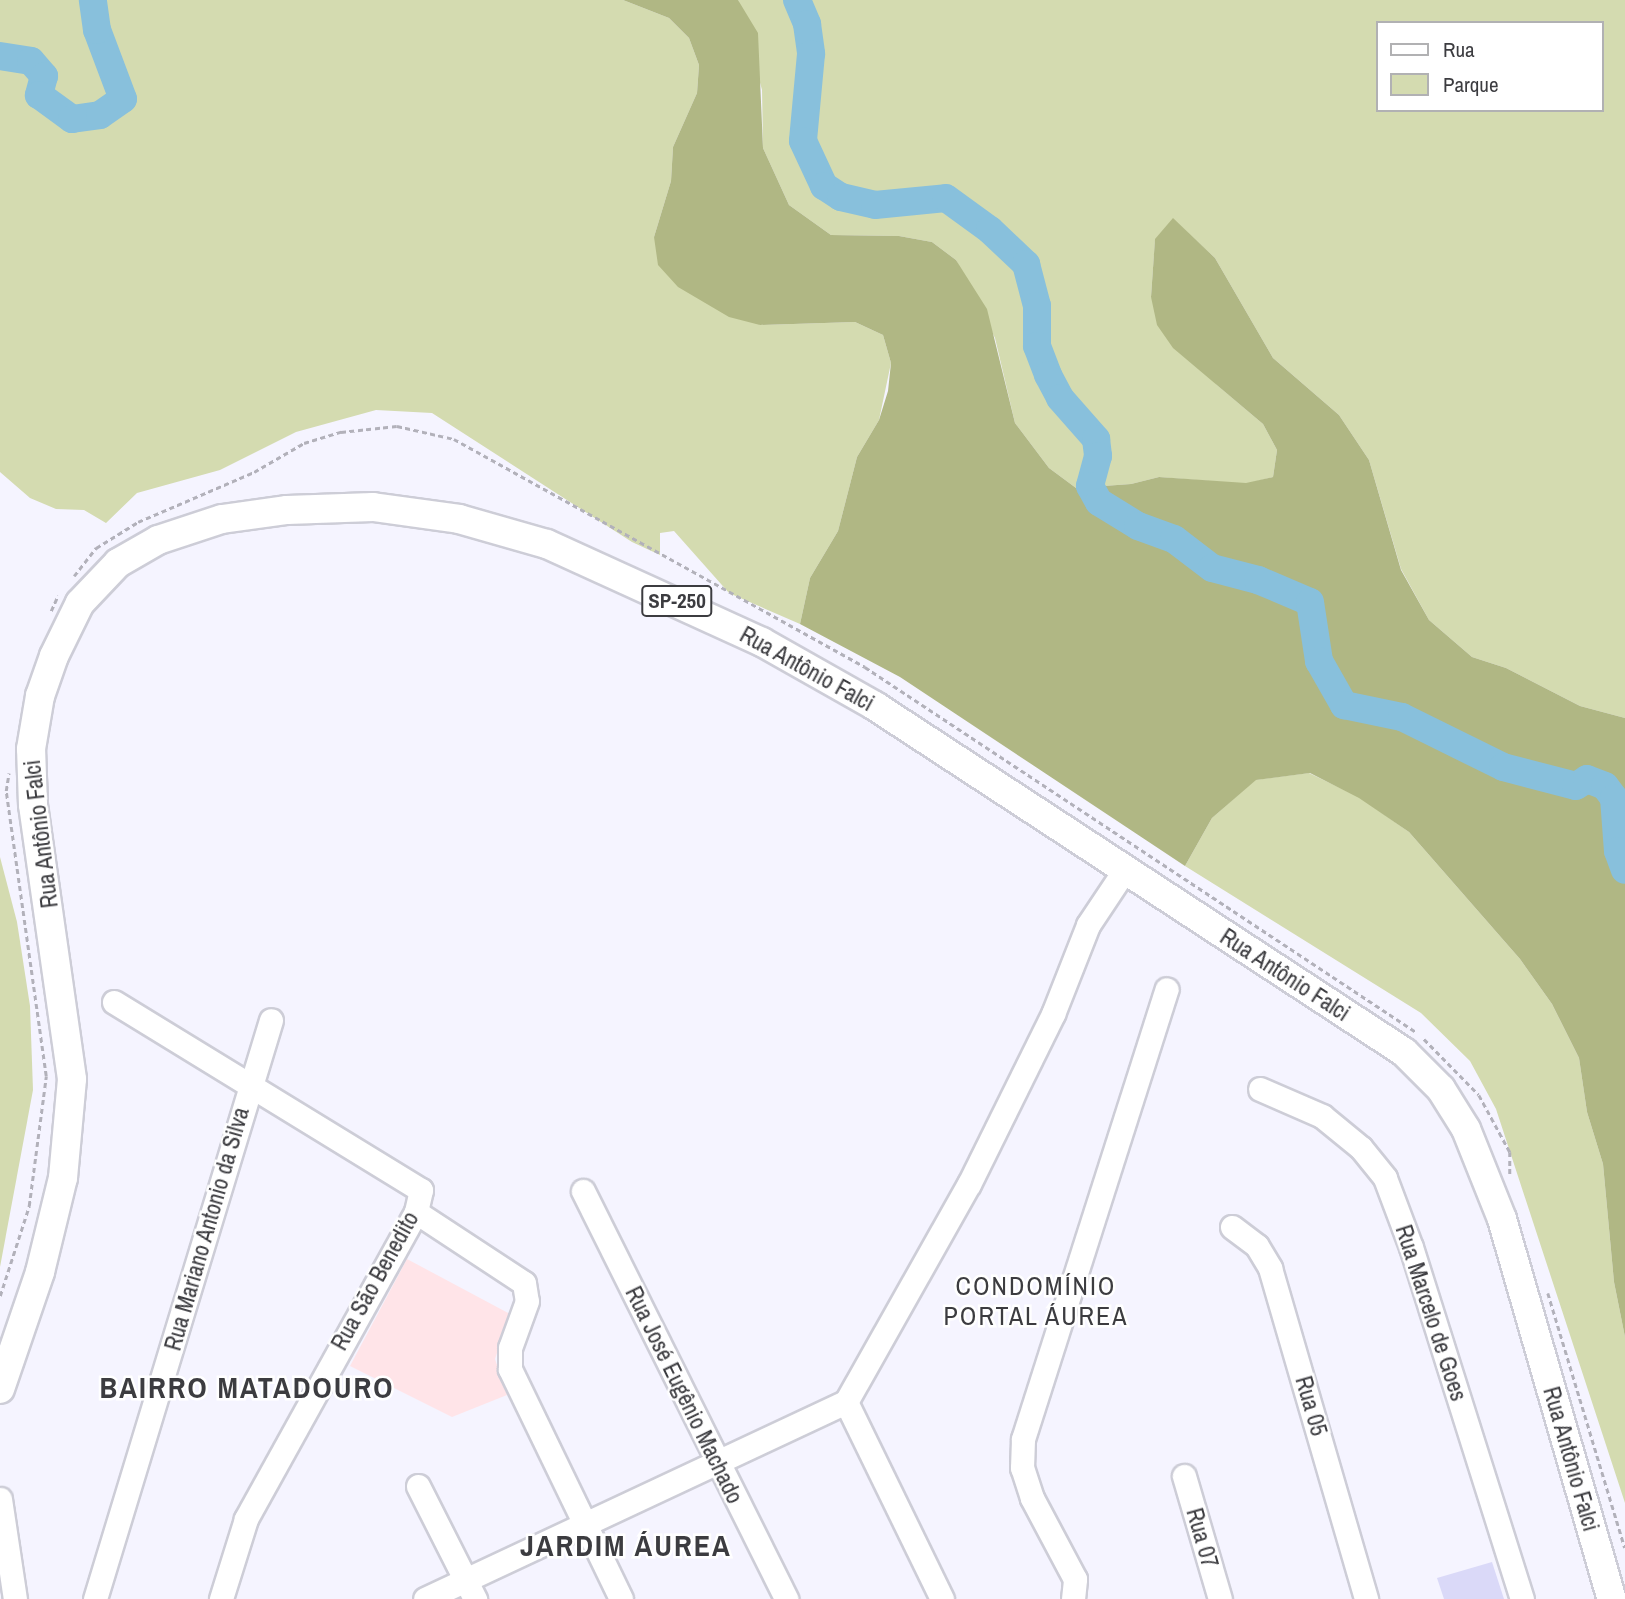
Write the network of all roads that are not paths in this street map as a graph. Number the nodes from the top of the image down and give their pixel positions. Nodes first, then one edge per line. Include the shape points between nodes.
1 (1124, 871) junction
2 (1167, 989) dead end
3 (114, 1002) dead end
4 (271, 1020) dead end
5 (249, 1083) junction
6 (1260, 1089) dead end
7 (583, 1191) dead end
8 (418, 1201) junction
9 (1232, 1227) dead end
10 (0, 1389) edge
11 (846, 1402) junction
12 (716, 1462) junction
13 (1184, 1476) dead end
14 (418, 1486) dead end
15 (0, 1499) edge
16 (587, 1526) junction
17 (470, 1590) edge
18 (15, 1599) edge
19 (95, 1599) edge
20 (222, 1599) edge
21 (425, 1599) edge
22 (621, 1599) edge
23 (786, 1599) edge
24 (942, 1599) edge
25 (1073, 1599) edge
26 (1220, 1599) edge
27 (1366, 1599) edge
28 (1521, 1599) edge
29 (1612, 1599) edge

1 - 10 main road, Rua Antônio Falci / SP-250 via 875,706 762,642 547,544 459,519 373,507 287,510 222,519 158,540 118,564 80,603 40,696 31,750 33,805 72,1079 63,1178 40,1272
1 - 11 street via 1088,925 1052,1014 969,1184
1 - 29 main road, Rua Antônio Falci / SP-250 via 1404,1052 1441,1089 1466,1129 1502,1219
2 - 25 street via 1023,1440 1022,1468 1032,1498 1075,1579
3 - 5 street
4 - 5 street, Rua Mariano Antonio da Silva
5 - 8 street
5 - 19 street, Rua Mariano Antonio da Silva via 198,1267
6 - 28 street, Rua Marcelo de Goes via 1322,1116 1361,1148 1385,1178 1411,1247
7 - 12 street, Rua José Eugênio Machado
8 - 16 street via 524,1283 527,1301 510,1348 510,1369
8 - 20 street, Rua São Benedito via 246,1519
9 - 27 street, Rua 05 via 1257,1245 1270,1268
11 - 12 street
11 - 24 street
12 - 16 street
12 - 23 street, Rua José Eugênio Machado
13 - 26 street, Rua 07
14 - 17 street
15 - 18 street
16 - 17 street
16 - 22 street
17 - 21 street

